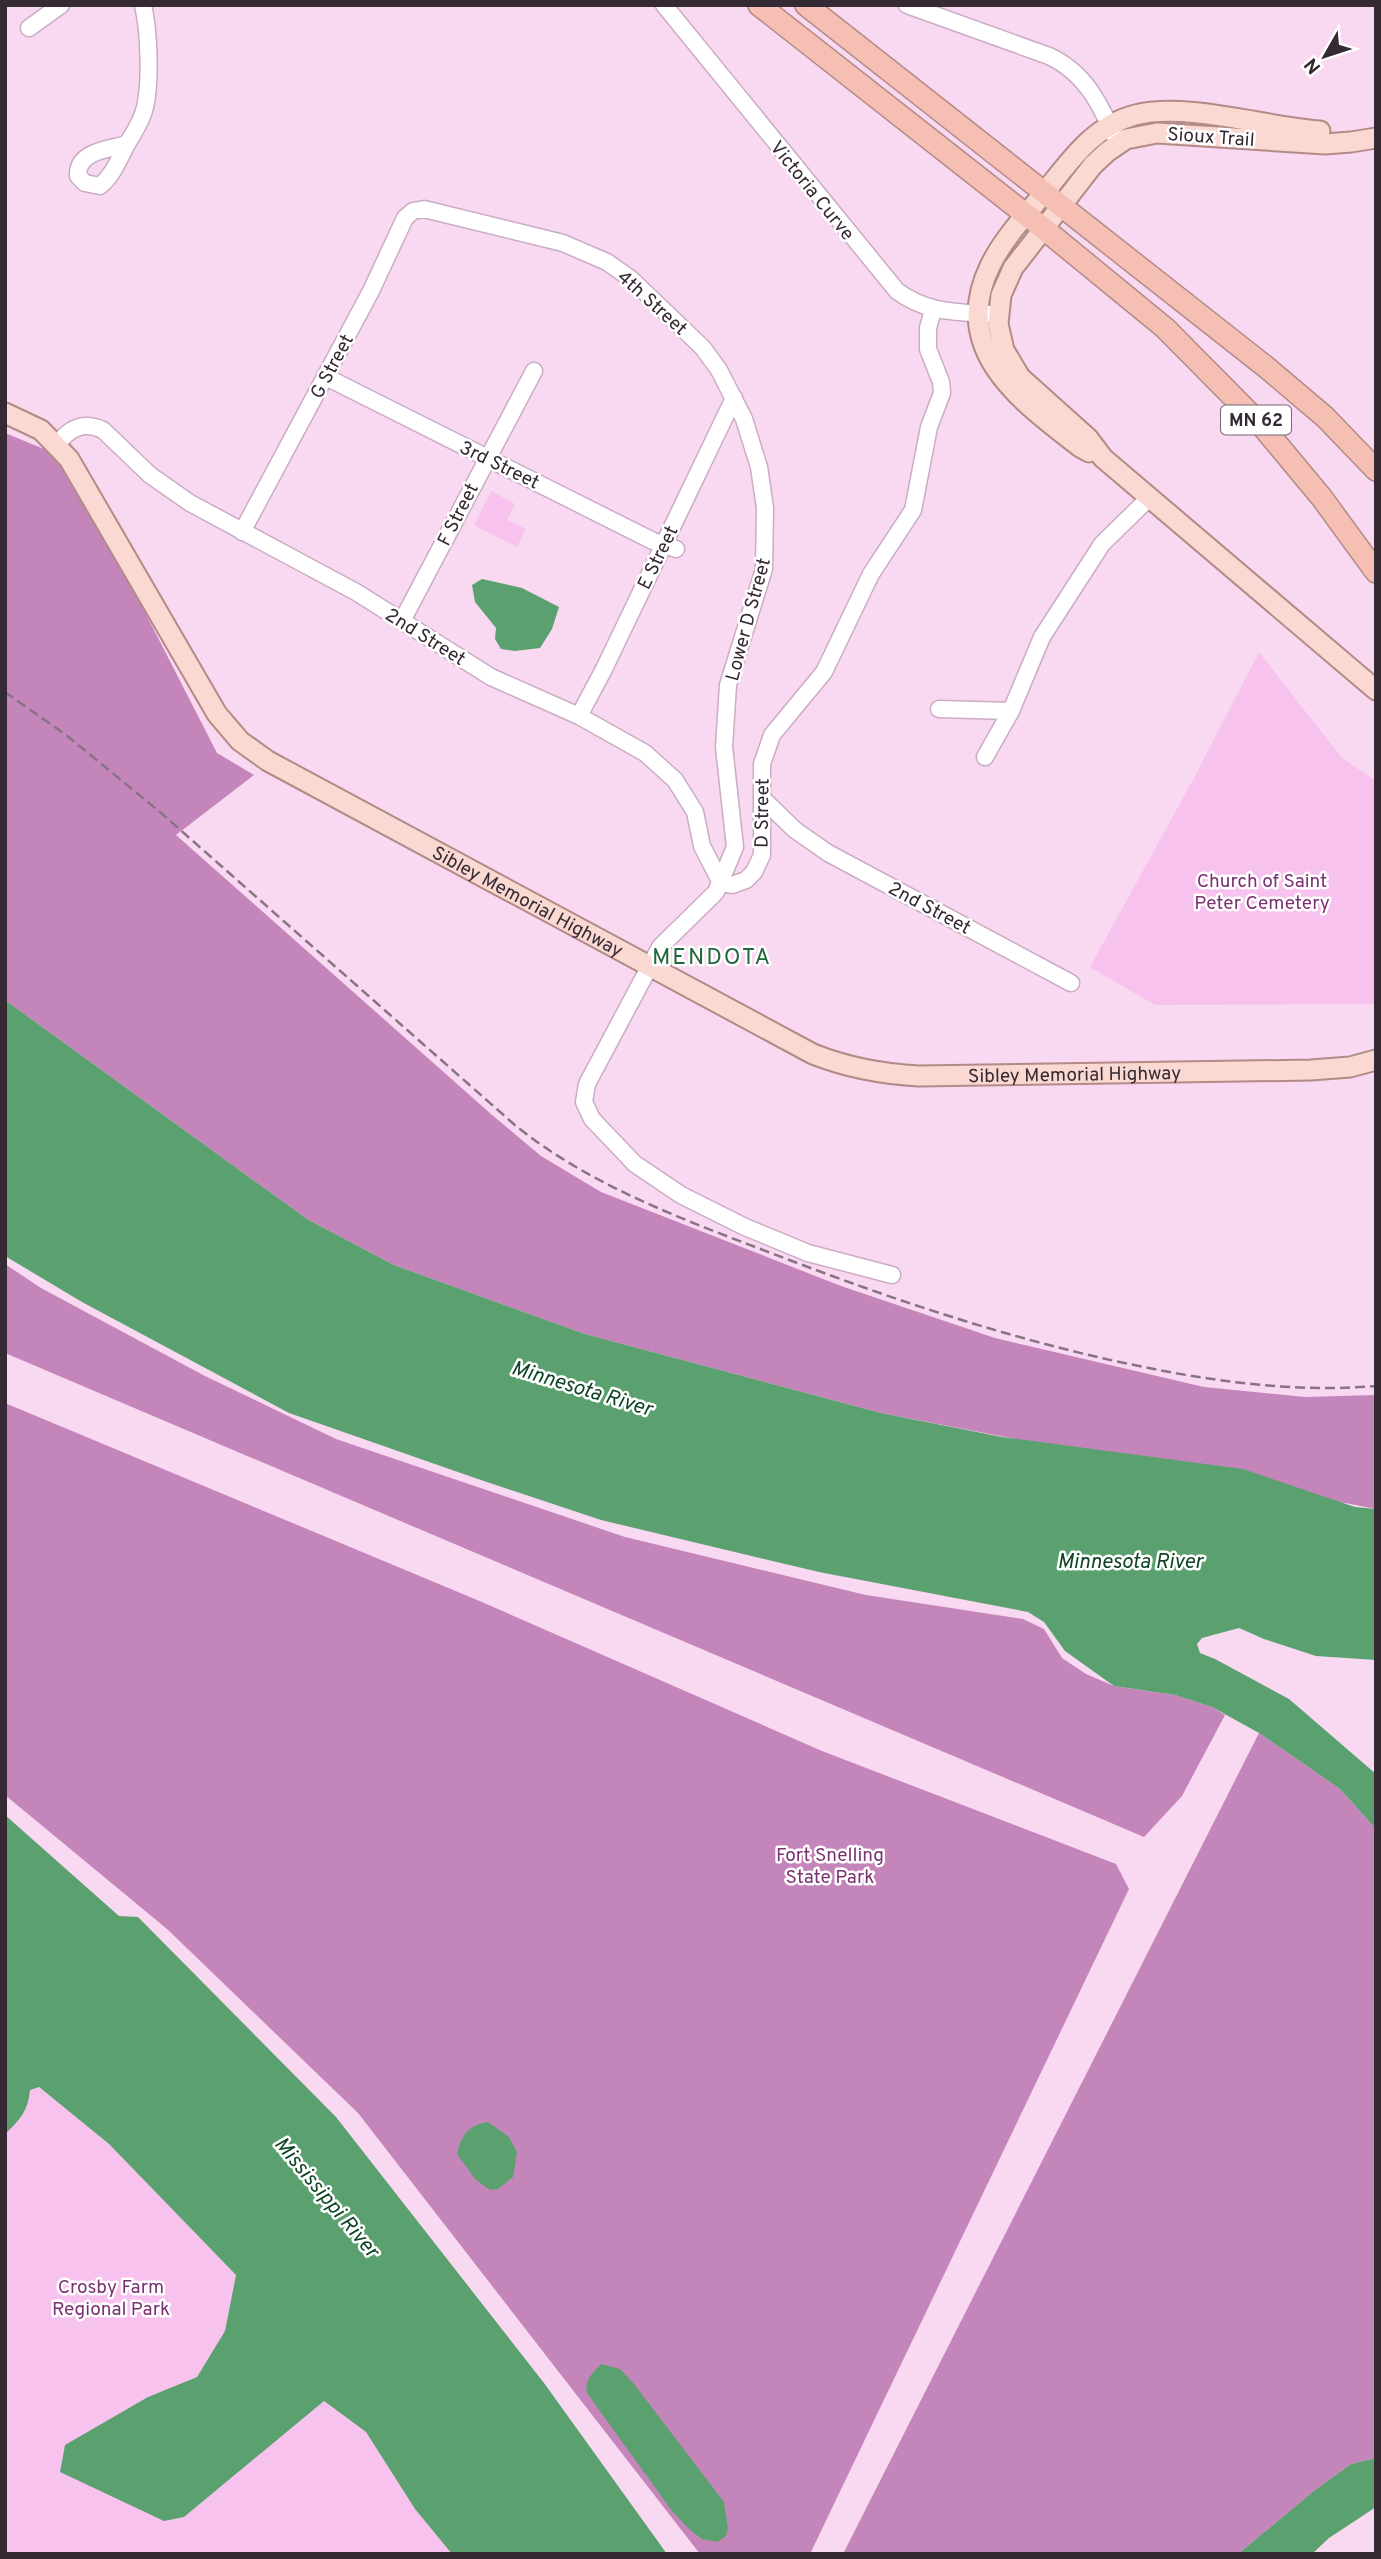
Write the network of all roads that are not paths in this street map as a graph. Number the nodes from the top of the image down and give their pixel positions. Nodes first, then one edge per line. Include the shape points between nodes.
1 (61, 5) edge
2 (143, 5) edge
3 (664, 5) edge
4 (760, 5) edge
5 (806, 5) edge
6 (907, 5) edge
7 (30, 28) dead end
8 (1110, 125) junction
9 (1376, 126) edge
10 (1376, 138) edge
11 (1119, 144) junction
12 (127, 145) dead end
13 (1045, 192) junction
14 (1062, 206) junction
15 (424, 209) joint
16 (1026, 214) junction
17 (1043, 228) junction
18 (933, 310) junction
19 (989, 314) junction
20 (534, 371) dead end
21 (326, 377) junction
22 (734, 398) junction
23 (5, 413) edge
24 (57, 444) junction
25 (487, 457) junction
26 (1376, 470) edge
27 (1149, 498) junction
28 (242, 532) junction
29 (670, 546) junction
30 (1376, 572) edge
31 (402, 621) junction
32 (1376, 690) edge
33 (939, 709) dead end
34 (1011, 711) junction
35 (579, 716) junction
36 (985, 757) dead end
37 (762, 798) junction
38 (721, 883) junction
39 (649, 966) junction
40 (1071, 983) dead end
41 (1376, 1060) edge
42 (892, 1275) dead end

1 - 7 street
2 - 12 street via 146,106
3 - 18 street, Victoria Curve via 888,283 909,300
4 - 16 highway, MN 62
5 - 13 highway, MN 62
6 - 8 street via 1057,60 1087,85
8 - 9 main road, Sioux Trail via 1166,111 1312,130
8 - 11 street
8 - 13 main road, Sioux Trail via 1081,147
10 - 11 main road, Sioux Trail via 1325,144 1166,132
11 - 14 main road, Sioux Trail via 1100,157
13 - 14 highway, MN 62
13 - 16 main road, Sioux Trail
14 - 17 main road, Sioux Trail
14 - 26 highway, MN 62 via 1302,396
15 - 21 street, G Street via 405,218
15 - 22 street, 4th Street via 563,243 607,262 704,348
16 - 17 highway, MN 62
16 - 19 main road, Sioux Trail via 991,264 981,291
17 - 19 main road, Sioux Trail via 1007,278
17 - 30 highway, MN 62 via 1147,313 1231,393 1315,489
18 - 19 street, Victoria Curve
18 - 37 street, D Street via 928,349 942,393 929,427 913,510 871,574 824,672 772,735 762,764
19 - 27 main road via 1013,368 1029,387
20 - 25 street, F Street
21 - 25 street, 3rd Street
21 - 28 street, G Street
22 - 29 street, E Street
22 - 38 street, Lower D Street via 758,467 766,544 764,569 728,685 724,747 735,847
23 - 24 main road, Sibley Memorial Highway
24 - 28 street, 2nd Street via 77,426 94,426 167,489
24 - 39 main road, Sibley Memorial Highway via 93,497 211,704 240,741 268,761
25 - 29 street, 3rd Street
25 - 31 street, F Street
27 - 32 main road
27 - 34 street via 1102,544 1042,637
28 - 31 street, 2nd Street
29 - 35 street, E Street
31 - 35 street, 2nd Street via 491,677
33 - 34 street
34 - 36 street
35 - 38 street, 2nd Street via 645,753 675,780 695,812 702,846
37 - 38 street, D Street via 762,855 754,872 732,885
37 - 40 street, 2nd Street via 828,853
38 - 39 street via 660,947
39 - 41 main road, Sibley Memorial Highway via 813,1054 885,1073 1311,1070
39 - 42 street via 587,1084 584,1102 592,1119 635,1164 681,1195 808,1253

